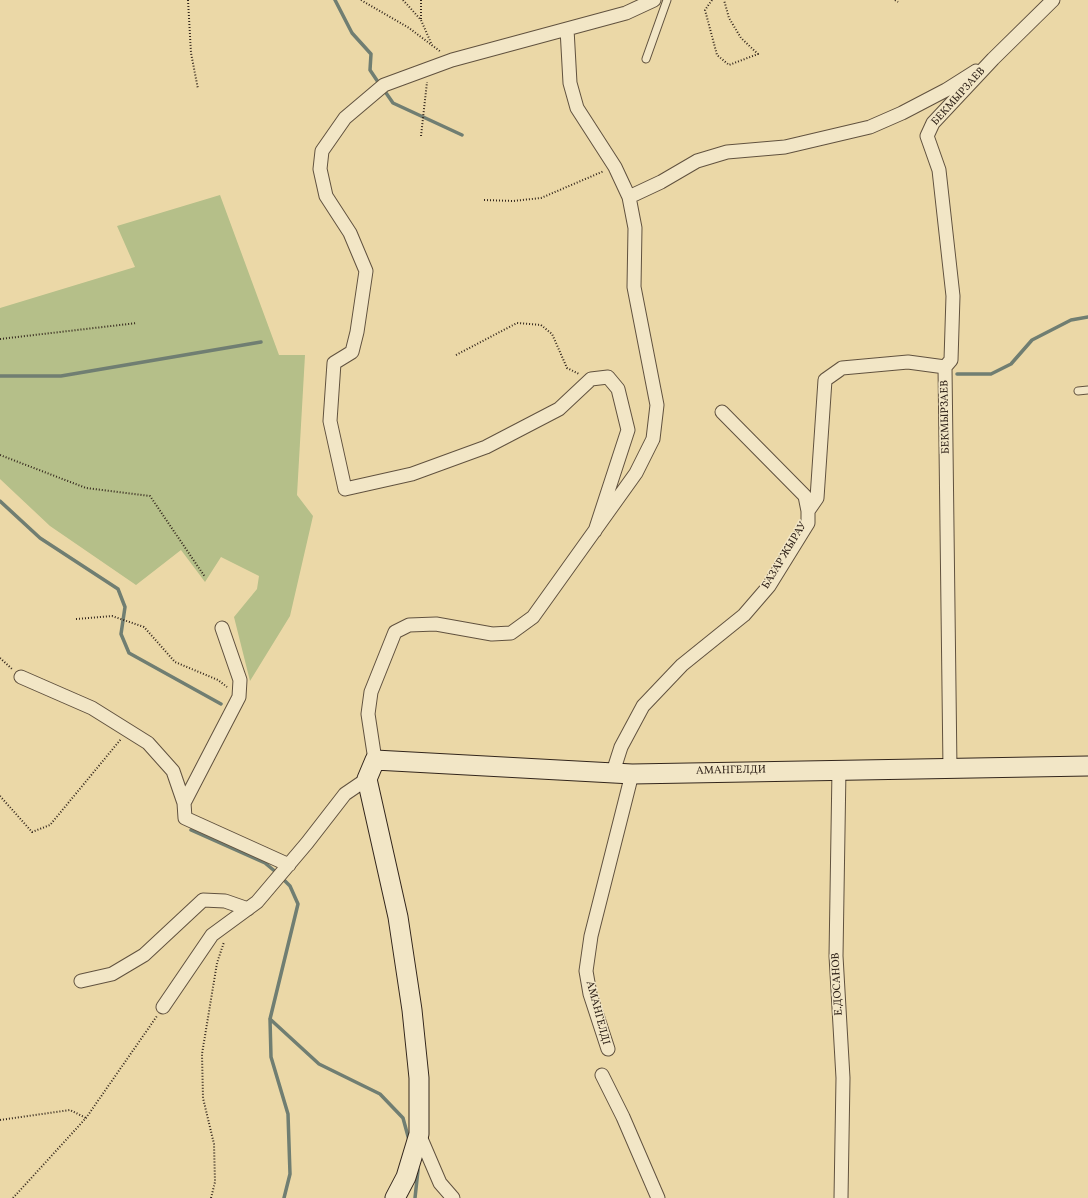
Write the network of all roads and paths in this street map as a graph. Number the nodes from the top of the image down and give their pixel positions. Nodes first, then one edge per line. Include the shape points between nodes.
1 (188, 0) edge
2 (361, 0) edge
3 (404, 0) edge
4 (421, 0) edge
5 (654, 0) edge
6 (667, 0) edge
7 (712, 0) edge
8 (724, 0) edge
9 (1053, 0) edge
10 (421, 20) junction
11 (567, 29) junction
12 (433, 46) junction
13 (646, 59) dead end
14 (993, 59) junction
15 (452, 60) junction
16 (435, 66) junction
17 (198, 89) dead end
18 (421, 136) dead end
19 (615, 167) junction
20 (628, 197) junction
21 (484, 200) dead end
22 (137, 323) dead end
23 (0, 339) edge
24 (456, 355) dead end
25 (945, 367) junction
26 (591, 379) junction
27 (1088, 390) edge
28 (1078, 391) dead end
29 (722, 412) dead end
30 (0, 455) edge
31 (808, 511) junction
32 (595, 530) junction
33 (205, 577) dead end
34 (76, 619) dead end
35 (222, 628) dead end
36 (0, 658) edge
37 (20, 677) joint
38 (239, 697) junction
39 (128, 730) junction
40 (375, 760) junction
41 (1088, 766) edge
42 (839, 769) junction
43 (950, 769) junction
44 (613, 772) junction
45 (632, 774) junction
46 (367, 779) junction
47 (0, 796) edge
48 (184, 802) junction
49 (289, 865) junction
50 (248, 909) junction
51 (231, 922) junction
52 (81, 981) dead end
53 (163, 1007) joint
54 (608, 1049) dead end
55 (602, 1075) dead end
56 (86, 1118) junction
57 (0, 1120) edge
58 (419, 1134) junction
59 (13, 1198) edge
60 (211, 1198) edge
61 (395, 1198) edge
62 (453, 1198) edge
63 (658, 1198) edge
64 (841, 1198) edge

1 - 17 path via 191,53
2 - 12 path via 409,28
3 - 10 path
4 - 10 path
5 - 11 street via 626,13
6 - 13 lane
7 - 8 path via 705,10 717,55 729,65 758,54 742,38 729,18
9 - 14 street, БЕКМЫРЗАЕВ
10 - 12 path
11 - 15 street
11 - 19 street via 570,82 577,108
12 - 15 path
14 - 20 street via 946,90 870,126 785,147 727,152 697,161
14 - 25 street, БЕКМЫРЗАЕВ via 933,124 927,136 939,170 953,296 951,360
15 - 16 street
16 - 18 path via 426,85
16 - 26 street via 384,85 345,118 322,151 320,169 326,196 350,233 366,271 352,352 334,363 330,421 345,489 412,474 486,447 559,409
19 - 20 street
19 - 21 path via 541,198 513,201
20 - 32 street via 635,228 634,287 657,405 653,439 636,473
22 - 23 path
24 - 26 path via 517,323 541,325 552,334 567,368
25 - 31 street via 908,362 842,368 825,380 816,498
25 - 43 street, БЕКМЫРЗАЕВ
26 - 32 street via 608,377 618,389 628,430
27 - 28 lane
29 - 31 street, БАЗАР ЖЫРАУ via 805,496
30 - 33 path via 86,488 150,496
31 - 44 street, БАЗАР ЖЫРАУ via 808,523 769,586 744,615 682,664 643,706 621,747
32 - 40 street via 533,617 511,633 492,634 436,624 409,625 395,632 372,692 368,714
34 - 38 path via 112,616 144,627 175,662 218,680
35 - 38 street via 240,680
36 - 37 path
37 - 39 street via 92,708
38 - 48 street
39 - 47 path via 50,825 32,832
39 - 48 street via 148,743 173,771
40 - 44 main road, АМАНГЕЛДИ
40 - 46 main road
41 - 43 main road, АМАНГЕЛДИ
42 - 43 main road, АМАНГЕЛДИ
42 - 45 main road, АМАНГЕЛДИ
42 - 64 street, Е.ДОСАНОВ via 836,956 843,1078
44 - 45 main road, АМАНГЕЛДИ
45 - 54 street, АМАНГЕЛДІ via 590,936 586,971 590,994
46 - 49 street via 345,794
46 - 58 main road via 398,916 412,1010 419,1078
48 - 49 street via 185,818
49 - 50 street
50 - 51 street
50 - 52 street via 225,901 204,900 144,955 112,974
51 - 53 street via 212,935
51 - 60 path via 217,963 202,1054 203,1098 214,1144 215,1182
53 - 56 path
55 - 63 street
56 - 57 path via 70,1110
56 - 59 path
58 - 61 main road via 406,1177
58 - 62 street via 440,1183

